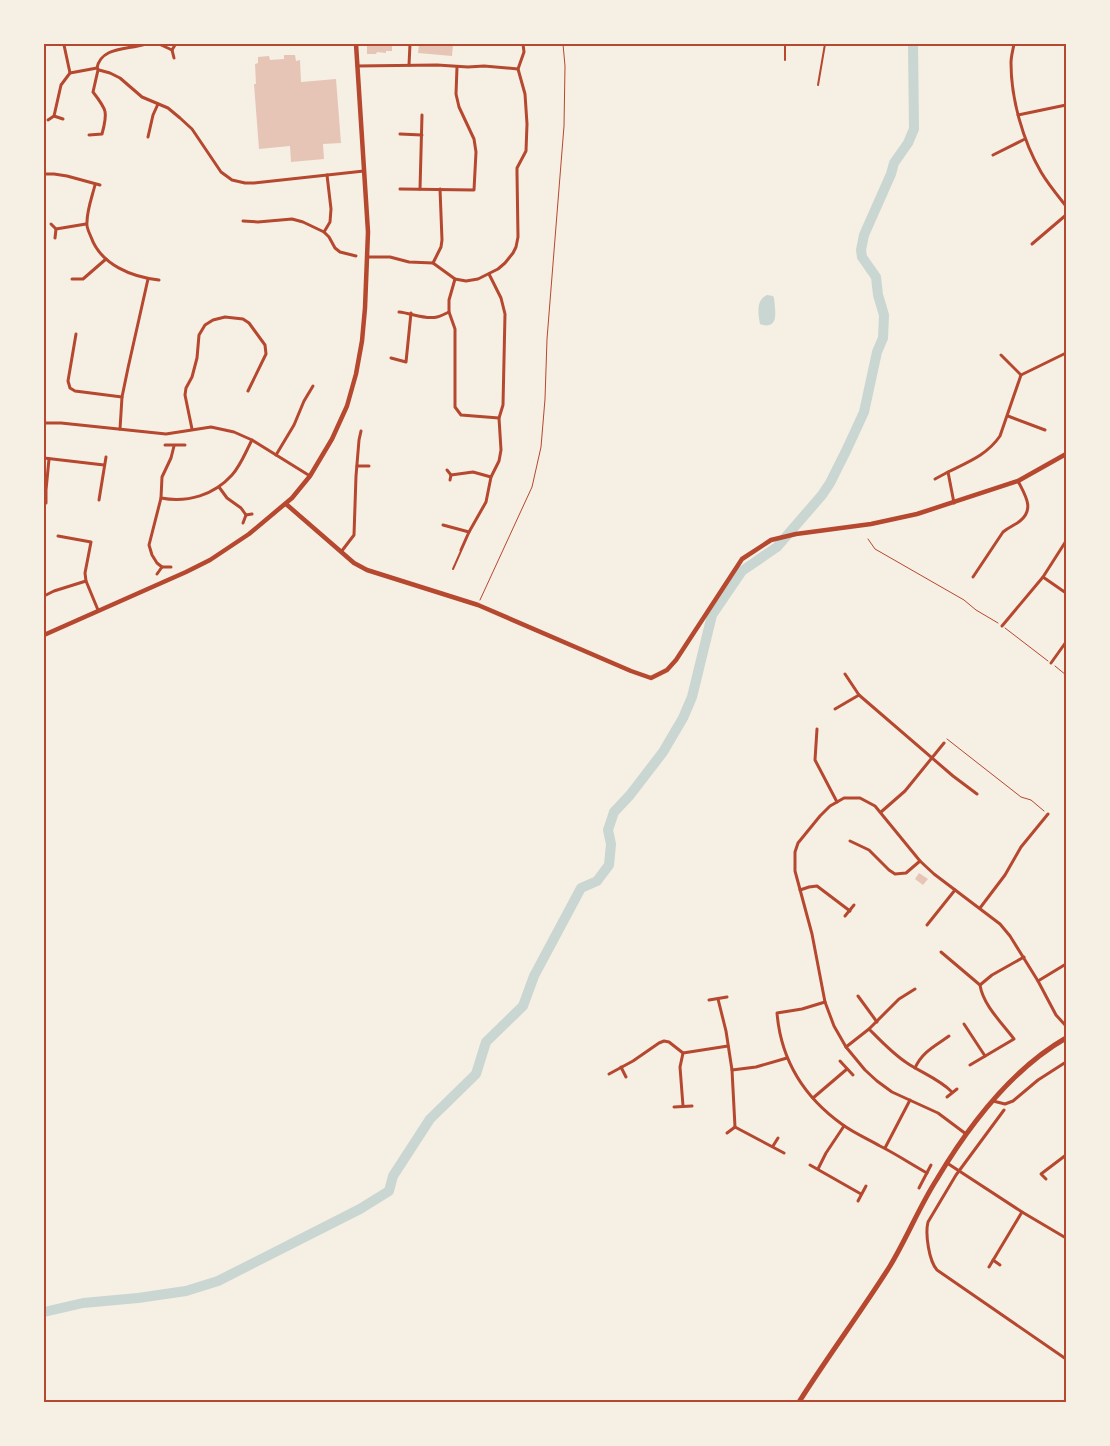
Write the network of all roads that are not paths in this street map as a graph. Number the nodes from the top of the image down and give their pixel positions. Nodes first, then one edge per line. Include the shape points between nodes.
1 (145, 44) edge
2 (159, 44) edge
3 (175, 44) edge
4 (356, 44) edge
5 (410, 44) edge
6 (523, 44) edge
7 (785, 44) edge
8 (825, 44) edge
9 (1014, 44) edge
10 (64, 45) dead end
11 (172, 50) junction
12 (174, 58) dead end
13 (785, 60) dead end
14 (409, 65) junction
15 (357, 66) junction
16 (457, 67) junction
17 (98, 69) junction
18 (518, 69) junction
19 (70, 72) junction
20 (818, 85) dead end
21 (159, 104) junction
22 (1066, 105) edge
23 (422, 115) dead end
24 (1018, 115) junction
25 (54, 116) junction
26 (63, 119) dead end
27 (48, 120) dead end
28 (400, 134) dead end
29 (89, 135) dead end
30 (422, 135) junction
31 (148, 137) dead end
32 (1025, 139) junction
33 (993, 155) dead end
34 (364, 172) junction
35 (44, 174) edge
36 (326, 175) junction
37 (95, 185) junction
38 (100, 185) dead end
39 (400, 189) dead end
40 (420, 189) junction
41 (440, 189) junction
42 (1066, 206) edge
43 (1066, 215) edge
44 (243, 221) dead end
45 (51, 224) dead end
46 (86, 224) junction
47 (56, 229) junction
48 (324, 232) junction
49 (55, 238) dead end
50 (1032, 244) dead end
51 (356, 256) dead end
52 (368, 257) junction
53 (106, 259) junction
54 (434, 263) junction
55 (489, 274) junction
56 (72, 279) dead end
57 (148, 279) junction
58 (455, 279) junction
59 (159, 280) dead end
60 (399, 312) dead end
61 (449, 312) junction
62 (410, 314) junction
63 (76, 334) dead end
64 (1066, 353) edge
65 (1001, 355) dead end
66 (391, 358) dead end
67 (1021, 375) junction
68 (313, 386) dead end
69 (248, 391) dead end
70 (122, 397) junction
71 (1008, 416) junction
72 (499, 418) junction
73 (44, 423) edge
74 (120, 429) junction
75 (192, 429) junction
76 (1045, 430) dead end
77 (361, 431) dead end
78 (252, 440) junction
79 (164, 445) dead end
80 (185, 445) dead end
81 (174, 446) junction
82 (1066, 454) edge
83 (276, 456) junction
84 (106, 457) dead end
85 (44, 458) edge
86 (50, 459) junction
87 (104, 465) junction
88 (357, 466) junction
89 (369, 466) dead end
90 (447, 470) dead end
91 (948, 472) junction
92 (450, 475) junction
93 (310, 476) junction
94 (491, 477) junction
95 (935, 479) dead end
96 (450, 480) dead end
97 (1018, 481) junction
98 (219, 488) junction
99 (161, 498) junction
100 (99, 500) dead end
101 (46, 503) dead end
102 (954, 503) junction
103 (286, 504) junction
104 (252, 514) dead end
105 (246, 515) junction
106 (243, 523) dead end
107 (443, 525) dead end
108 (468, 532) junction
109 (58, 536) dead end
110 (1066, 541) edge
111 (461, 550) joint
112 (340, 552) junction
113 (162, 567) junction
114 (171, 567) dead end
115 (453, 569) dead end
116 (157, 574) dead end
117 (973, 577) dead end
118 (1043, 577) junction
119 (86, 581) junction
120 (1066, 593) edge
121 (44, 596) edge
122 (98, 610) junction
123 (1002, 626) road end
124 (44, 635) edge
125 (1066, 642) edge
126 (1051, 663) road end
127 (844, 674) dead end
128 (859, 695) junction
129 (835, 709) dead end
130 (817, 729) dead end
131 (946, 741) road end
132 (933, 757) junction
133 (977, 794) dead end
134 (837, 802) junction
135 (881, 812) junction
136 (1048, 814) road end
137 (850, 842) dead end
138 (920, 861) junction
139 (800, 890) junction
140 (955, 890) junction
141 (854, 905) dead end
142 (980, 908) junction
143 (850, 911) junction
144 (845, 916) dead end
145 (928, 925) dead end
146 (941, 952) dead end
147 (1024, 957) junction
148 (1066, 964) edge
149 (1038, 981) junction
150 (980, 985) junction
151 (905, 987) dead end
152 (915, 989) dead end
153 (909, 992) junction
154 (858, 996) dead end
155 (727, 997) dead end
156 (718, 999) junction
157 (709, 1000) dead end
158 (824, 1002) junction
159 (861, 1002) junction
160 (856, 1005) dead end
161 (877, 1022) junction
162 (964, 1024) dead end
163 (1066, 1026) edge
164 (869, 1029) junction
165 (950, 1036) dead end
166 (1066, 1038) edge
167 (942, 1041) junction
168 (728, 1046) junction
169 (846, 1047) junction
170 (946, 1047) dead end
171 (684, 1053) junction
172 (985, 1056) junction
173 (786, 1058) junction
174 (840, 1061) dead end
175 (1066, 1062) edge
176 (970, 1065) dead end
177 (621, 1067) junction
178 (915, 1068) junction
179 (847, 1069) junction
180 (732, 1070) junction
181 (610, 1074) dead end
182 (853, 1075) dead end
183 (626, 1077) dead end
184 (957, 1089) dead end
185 (952, 1092) junction
186 (947, 1097) dead end
187 (813, 1098) junction
188 (910, 1100) junction
189 (993, 1101) junction
190 (683, 1106) junction
191 (692, 1106) dead end
192 (674, 1107) dead end
193 (1004, 1110) dead end
194 (844, 1126) junction
195 (735, 1127) junction
196 (727, 1133) dead end
197 (967, 1134) junction
198 (778, 1138) dead end
199 (773, 1146) junction
200 (885, 1148) junction
201 (784, 1153) dead end
202 (1066, 1155) edge
203 (948, 1163) junction
204 (931, 1165) dead end
205 (810, 1166) dead end
206 (818, 1169) junction
207 (960, 1170) junction
208 (927, 1173) junction
209 (1046, 1179) dead end
210 (866, 1186) dead end
211 (918, 1188) dead end
212 (862, 1194) junction
213 (858, 1201) dead end
214 (1022, 1212) junction
215 (1066, 1238) edge
216 (993, 1260) junction
217 (1000, 1265) dead end
218 (989, 1267) dead end
219 (1066, 1359) edge
220 (799, 1402) edge

1 - 17 street via 107,53 101,58
2 - 11 street
3 - 11 street
4 - 15 street
5 - 14 street
6 - 18 street via 524,52
7 - 13 lane
8 - 20 lane
9 - 24 street via 1011,62
10 - 19 street
11 - 12 street
14 - 15 street
14 - 16 street
15 - 34 street
16 - 18 street
16 - 41 street via 456,94 476,152 474,190
17 - 19 street
17 - 21 street
17 - 29 street via 94,92 103,105 106,118 102,134
18 - 55 street via 525,94 527,124 526,151 517,168 518,237 513,253 501,267
19 - 25 street via 61,85
21 - 31 street via 152,115
21 - 36 street via 192,129 221,172 232,180 245,184
22 - 24 street
23 - 30 street
24 - 32 street
25 - 26 street
25 - 27 street
28 - 30 street
30 - 40 street
32 - 33 street
32 - 42 street via 1042,173
34 - 36 street
34 - 52 street
35 - 37 street via 67,176
36 - 48 street via 331,209 330,222
37 - 38 street
37 - 46 street
39 - 40 street
40 - 41 street
41 - 54 street via 442,240
43 - 50 street
44 - 48 street via 292,219
45 - 47 street
46 - 47 street
46 - 53 street via 93,242
47 - 49 street
48 - 51 street via 340,252
52 - 54 street
52 - 93 street via 362,341 356,374 332,440
53 - 56 street via 83,279
53 - 57 street via 123,271
54 - 58 street
55 - 58 street via 478,280
55 - 72 street via 505,314 503,405
57 - 59 street
57 - 70 street
58 - 61 street
60 - 62 street
61 - 62 street via 426,318
61 - 72 street via 455,329 455,407 461,415
62 - 66 street via 406,362
63 - 70 street via 68,381 70,388
64 - 67 street
65 - 67 street
67 - 71 street
68 - 83 street
69 - 75 street via 266,354 265,345 244,319 225,317 213,320 199,335 197,358 186,388
70 - 74 street
71 - 76 street
71 - 91 street via 1000,436 986,452
72 - 94 street via 501,450
73 - 74 street
74 - 75 street via 166,434
75 - 78 street via 211,427
77 - 88 street
78 - 83 street
78 - 98 street via 234,473
79 - 81 street
80 - 81 street
81 - 99 street via 162,477
82 - 97 street
83 - 93 street
84 - 87 street
85 - 86 street
86 - 87 street
86 - 101 street
87 - 100 street
88 - 89 street
88 - 112 street via 354,535
90 - 92 street
91 - 95 street
91 - 102 street
92 - 94 street via 473,472
92 - 96 street
93 - 103 street
94 - 108 street via 486,502
97 - 102 street
97 - 117 street via 1028,503 1028,511 1003,532
98 - 99 street via 186,500
98 - 105 street
99 - 113 street via 149,545 152,555
102 - 112 street via 870,524 771,540 742,559 676,660 667,670 651,678 478,605 367,570
103 - 112 street
103 - 122 street via 210,560
104 - 105 street
105 - 106 street
107 - 108 street
108 - 111 street
109 - 119 street via 91,542
110 - 118 street
111 - 115 lane
113 - 114 street
113 - 116 street
118 - 120 street
118 - 123 street
119 - 121 street
119 - 122 street
122 - 124 street
125 - 126 street
127 - 128 street
128 - 129 street
128 - 132 street
130 - 134 street via 815,760
131 - 132 street
132 - 133 street
132 - 135 street via 906,791
134 - 135 street via 844,798 860,798
134 - 139 street via 820,816 798,843 795,871
135 - 138 street
136 - 142 street via 1021,847
137 - 138 street via 869,850 895,874 906,873
138 - 140 street
139 - 143 street via 817,886
139 - 158 street via 812,934
140 - 142 street
140 - 145 street
141 - 143 street
142 - 147 street via 1000,924
143 - 144 street
146 - 150 street
147 - 149 street
147 - 150 street
148 - 149 street
149 - 163 street via 1056,1015
150 - 172 street via 981,993 1014,1039
151 - 153 street
152 - 153 street
153 - 161 street
154 - 159 street
155 - 156 street
156 - 157 street
156 - 168 street
158 - 169 street
158 - 173 street via 777,1014
159 - 160 street
159 - 161 street
161 - 164 street
162 - 172 street
164 - 169 street
164 - 178 street
165 - 167 street
166 - 189 main road via 1035,1060
167 - 170 street
167 - 178 street via 923,1054
168 - 171 street
168 - 180 street
169 - 188 street via 877,1081
171 - 177 street via 664,1041
171 - 190 street via 680,1067
172 - 176 street
173 - 180 street
173 - 187 street
174 - 179 street
175 - 189 street via 1013,1101 1005,1104
177 - 181 street
177 - 183 street
178 - 185 street
179 - 182 street
179 - 187 street
180 - 195 street
184 - 185 street
185 - 186 street
187 - 194 street
188 - 197 street via 938,1113
188 - 200 street
189 - 197 main road
190 - 191 street
190 - 192 street
193 - 207 street
194 - 200 street
194 - 206 street
195 - 196 street
195 - 199 street
197 - 203 main road
198 - 199 street
199 - 201 street
200 - 208 street
202 - 209 street via 1041,1174
203 - 207 street
203 - 220 main road via 891,1264
204 - 208 street
205 - 206 street
206 - 212 street
207 - 214 street
207 - 219 street via 926,1228 934,1267
208 - 211 street
210 - 212 street
212 - 213 street
214 - 215 street
214 - 216 street
216 - 217 street
216 - 218 street

